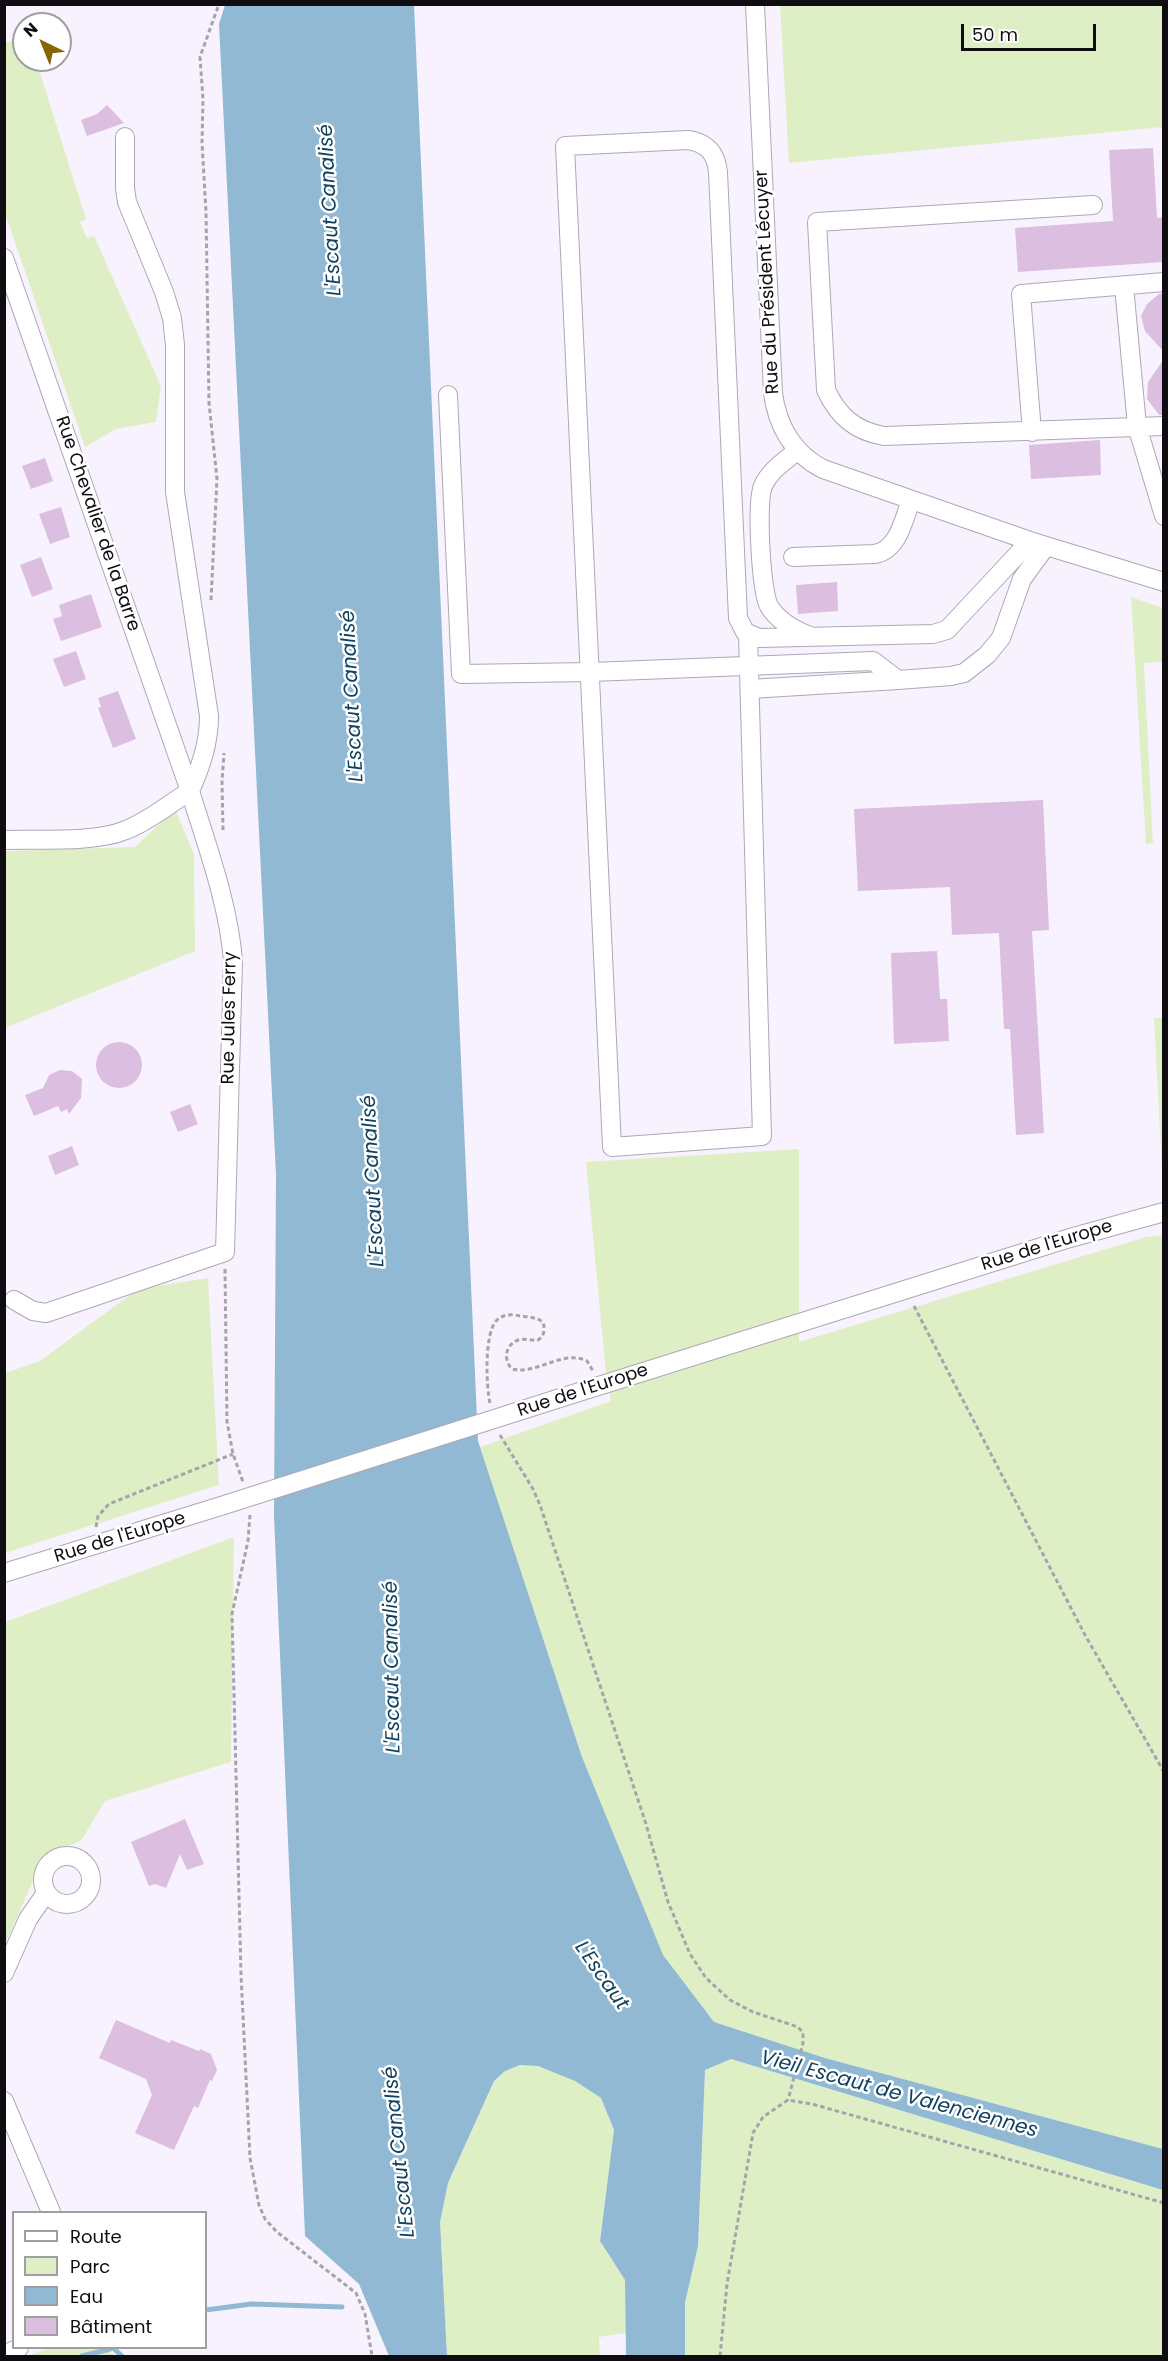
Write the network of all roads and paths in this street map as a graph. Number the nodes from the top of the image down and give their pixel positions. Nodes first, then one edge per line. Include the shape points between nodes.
1 (219, 4) edge
2 (754, 4) edge
3 (125, 137) dead end
4 (1093, 205) dead end
5 (4, 258) edge
6 (1164, 282) edge
7 (1124, 286) junction
8 (448, 395) dead end
9 (1137, 426) junction
10 (1164, 426) edge
11 (1032, 432) junction
12 (798, 450) junction
13 (911, 500) junction
14 (1164, 516) edge
15 (1038, 543) junction
16 (792, 557) dead end
17 (1163, 582) edge
18 (211, 610) dead end
19 (748, 634) junction
20 (814, 638) junction
21 (749, 667) junction
22 (591, 672) junction
23 (898, 680) junction
24 (750, 689) junction
25 (224, 751) dead end
26 (190, 791) junction
27 (222, 837) dead end
28 (4, 840) edge
29 (1164, 1212) edge
30 (225, 1252) junction
31 (905, 1290) junction
32 (14, 1300) dead end
33 (594, 1376) dead end
34 (493, 1413) dead end
35 (498, 1431) dead end
36 (233, 1454) junction
37 (246, 1489) dead end
38 (249, 1505) dead end
39 (107, 1526) dead end
40 (4, 1574) edge
41 (1164, 1772) edge
42 (46, 1893) dead end
43 (4, 1973) edge
44 (788, 2100) junction
45 (4, 2101) edge
46 (1164, 2203) edge
47 (51, 2211) edge
48 (372, 2356) edge
49 (720, 2356) edge

1 - 18 path via 200,57 209,403 217,479
2 - 12 street, Rue du Président Lécuyer via 773,393 783,430
3 - 26 street via 127,202 166,299 174,332 175,492 210,716 203,760
4 - 11 street via 817,222 824,379 842,416 865,432 884,436
5 - 26 street, Rue Chevalier de la Barre
6 - 7 street
7 - 9 street
7 - 11 street via 1021,294
8 - 22 street via 461,674
9 - 10 street
9 - 11 street
9 - 14 street
12 - 13 street, Rue du Président Lécuyer via 823,469
12 - 20 street via 770,474 760,495 764,589 776,615
13 - 15 street, Rue du Président Lécuyer
13 - 16 street via 898,535 885,551
15 - 17 street, Rue du Président Lécuyer
15 - 20 street via 947,630 933,634
15 - 23 street via 1005,630 987,655 957,675
19 - 20 street via 759,638
19 - 21 street
19 - 22 street via 738,618 715,157 706,146 688,140 565,146
21 - 22 street
21 - 23 street via 873,661
21 - 24 street
22 - 24 street via 612,1147 762,1136
23 - 24 street
25 - 27 path
26 - 28 street via 136,826 115,834
26 - 30 street, Rue Jules Ferry via 215,873 233,960
29 - 31 street, Rue de l'Europe
30 - 32 street via 46,1313 33,1311
30 - 36 path via 227,1422
31 - 40 street, Rue de l'Europe, bridge
31 - 41 path via 1085,1635
33 - 34 path via 591,1364 576,1357 512,1369 506,1362 510,1346 518,1340 538,1340 545,1330 539,1319 504,1316 493,1325 490,1341 486,1386
35 - 44 path via 540,1505 668,1902 690,1954 722,1993 753,2012 798,2027 803,2033
36 - 37 path
36 - 39 path via 109,1504 96,1520 96,1529
38 - 48 path via 249,1540 232,1614 250,2158 265,2219 356,2293
42 - 43 street via 28,1919
44 - 46 path
44 - 49 path via 763,2117 753,2133 727,2284
45 - 47 street

